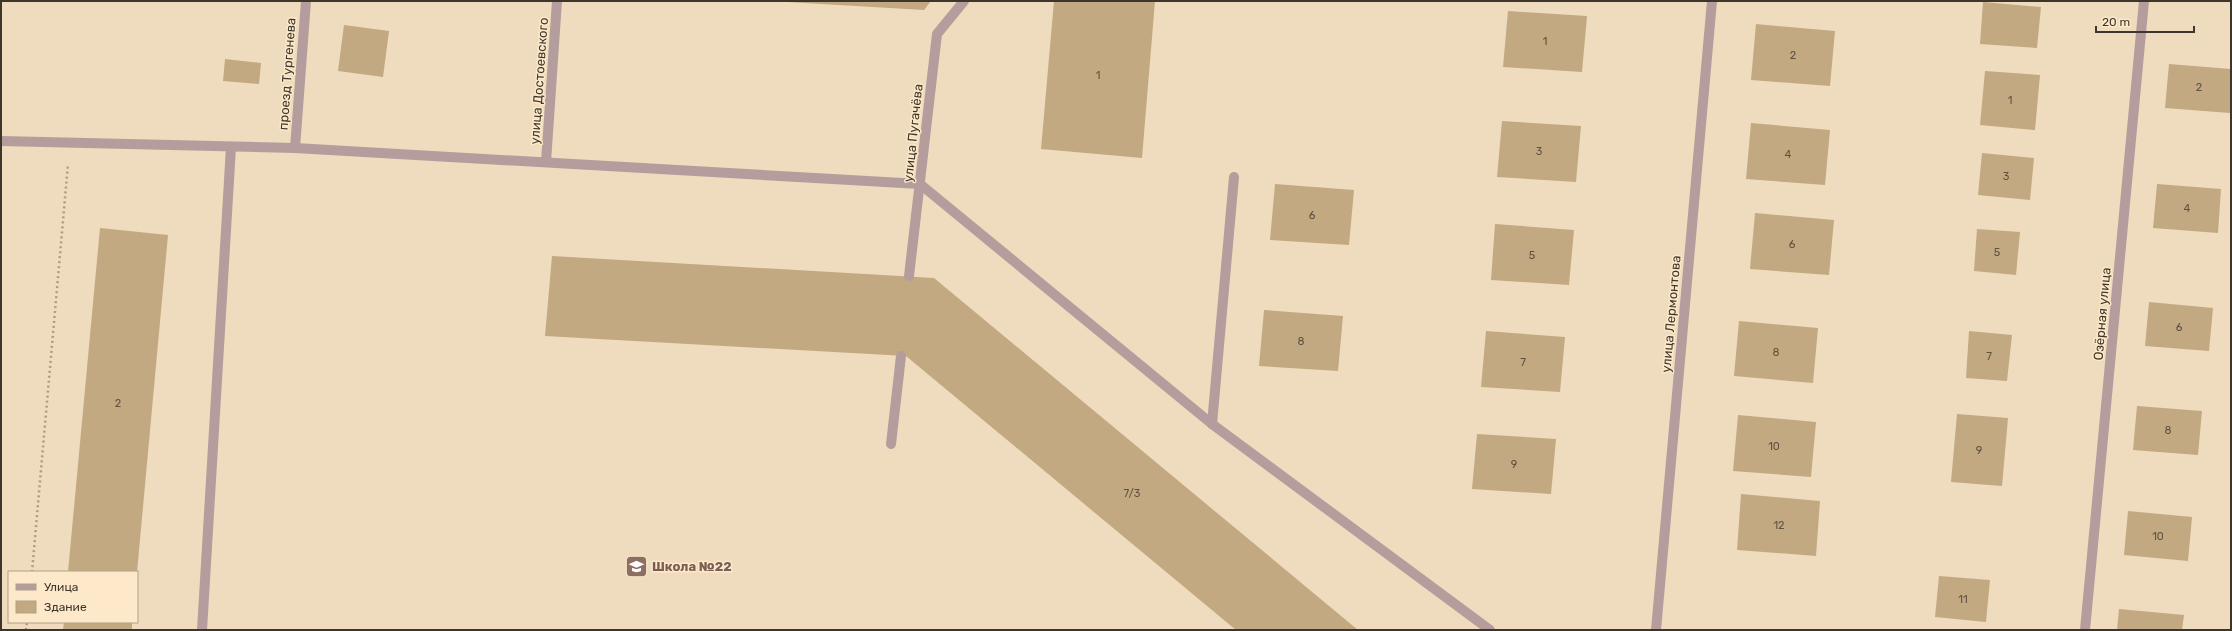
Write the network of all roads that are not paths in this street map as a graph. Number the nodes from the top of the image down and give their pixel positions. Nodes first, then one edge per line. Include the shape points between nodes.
1 (306, 1) edge
2 (557, 1) edge
3 (964, 1) edge
4 (1712, 1) edge
5 (2144, 1) edge
6 (1, 142) edge
7 (231, 147) junction
8 (295, 148) junction
9 (546, 162) junction
10 (1234, 176) dead end
11 (920, 184) junction
12 (909, 276) dead end
13 (901, 356) dead end
14 (1212, 424) junction
15 (890, 444) dead end
16 (202, 630) edge
17 (1490, 630) edge
18 (1656, 630) edge
19 (2085, 630) edge

1 - 8 street, проезд Тургенева
2 - 9 street, улица Достоевского
3 - 11 street, улица Пугачёва via 937,34
4 - 18 street, улица Лермонтова
5 - 19 street, Озёрная улица
6 - 7 street
7 - 8 street
7 - 16 street
8 - 9 street
9 - 11 street
10 - 14 street
11 - 12 street, улица Пугачёва
11 - 14 street
13 - 15 street
14 - 17 street

